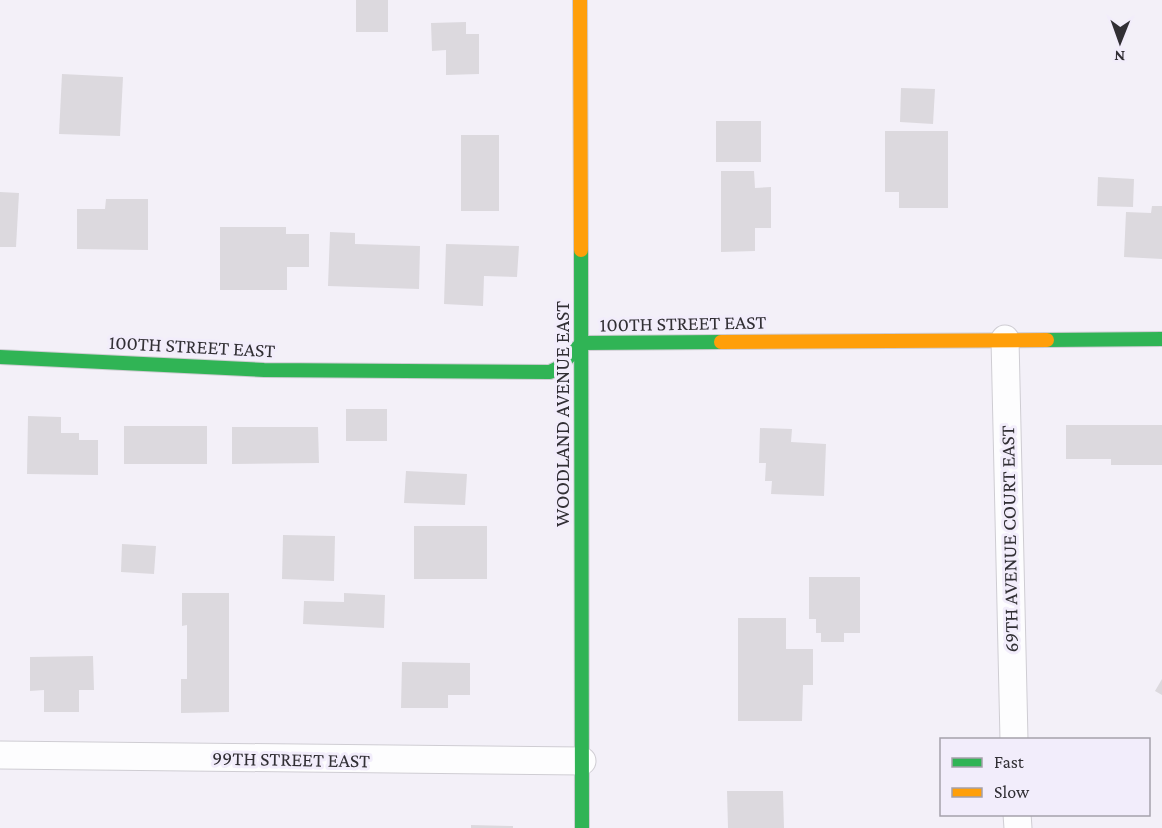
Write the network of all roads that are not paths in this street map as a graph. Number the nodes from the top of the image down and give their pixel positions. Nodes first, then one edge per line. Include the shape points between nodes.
1 (580, 0) edge
2 (1005, 339) junction
3 (1162, 339) edge
4 (582, 343) junction
5 (0, 357) edge
6 (1014, 738) edge
7 (0, 755) edge
8 (582, 761) junction
9 (582, 828) edge

1 - 4 street, WOODLAND AVENUE EAST
2 - 3 street, 100TH STREET EAST
2 - 4 street, 100TH STREET EAST
2 - 6 street, 69TH AVENUE COURT EAST
4 - 5 street, 100TH STREET EAST via 550,372 264,370
4 - 8 street, WOODLAND AVENUE EAST
7 - 8 street, 99TH STREET EAST
8 - 9 street, WOODLAND AVENUE EAST

